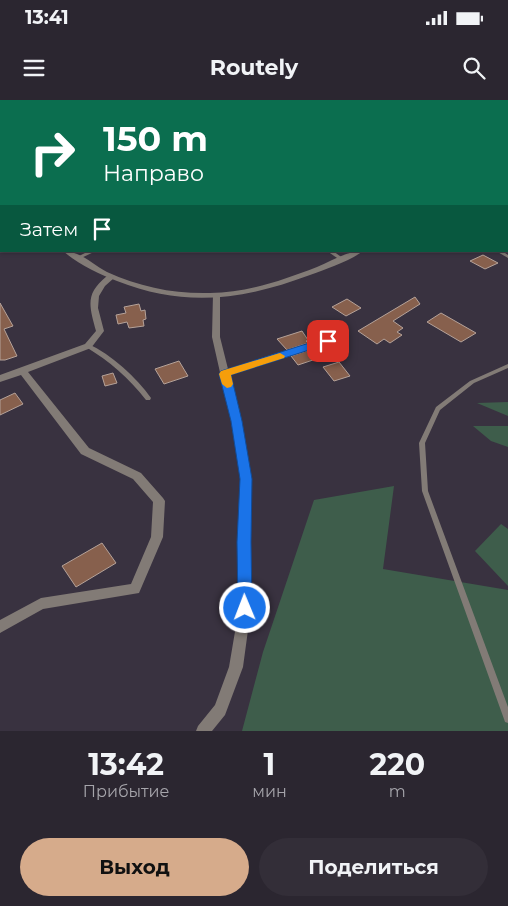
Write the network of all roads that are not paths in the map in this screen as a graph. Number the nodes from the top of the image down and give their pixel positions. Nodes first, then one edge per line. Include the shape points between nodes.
1 (69, 252) edge
2 (92, 252) edge
3 (330, 252) edge
4 (357, 252) edge
5 (77, 258) junction
6 (342, 260) junction
7 (110, 278) junction
8 (216, 296) junction
9 (328, 341) dead end
10 (88, 346) junction
11 (508, 366) edge
12 (22, 370) junction
13 (225, 374) junction
14 (0, 379) edge
15 (148, 398) dead end
16 (0, 627) edge
17 (508, 719) edge
18 (203, 731) edge

1 - 5 street
2 - 5 lane
3 - 6 lane
4 - 6 street
5 - 7 street
6 - 8 street via 272,286
7 - 8 street via 162,293
7 - 10 street via 96,291 92,301 100,331
8 - 13 street via 216,337
9 - 13 lane
10 - 12 street
10 - 15 lane via 136,382
11 - 17 lane via 472,382 438,409 422,443 425,491
12 - 14 street
12 - 16 street via 85,451 136,476 160,501 157,536 135,589 40,604
13 - 18 street via 246,479 245,608 236,667 220,710

